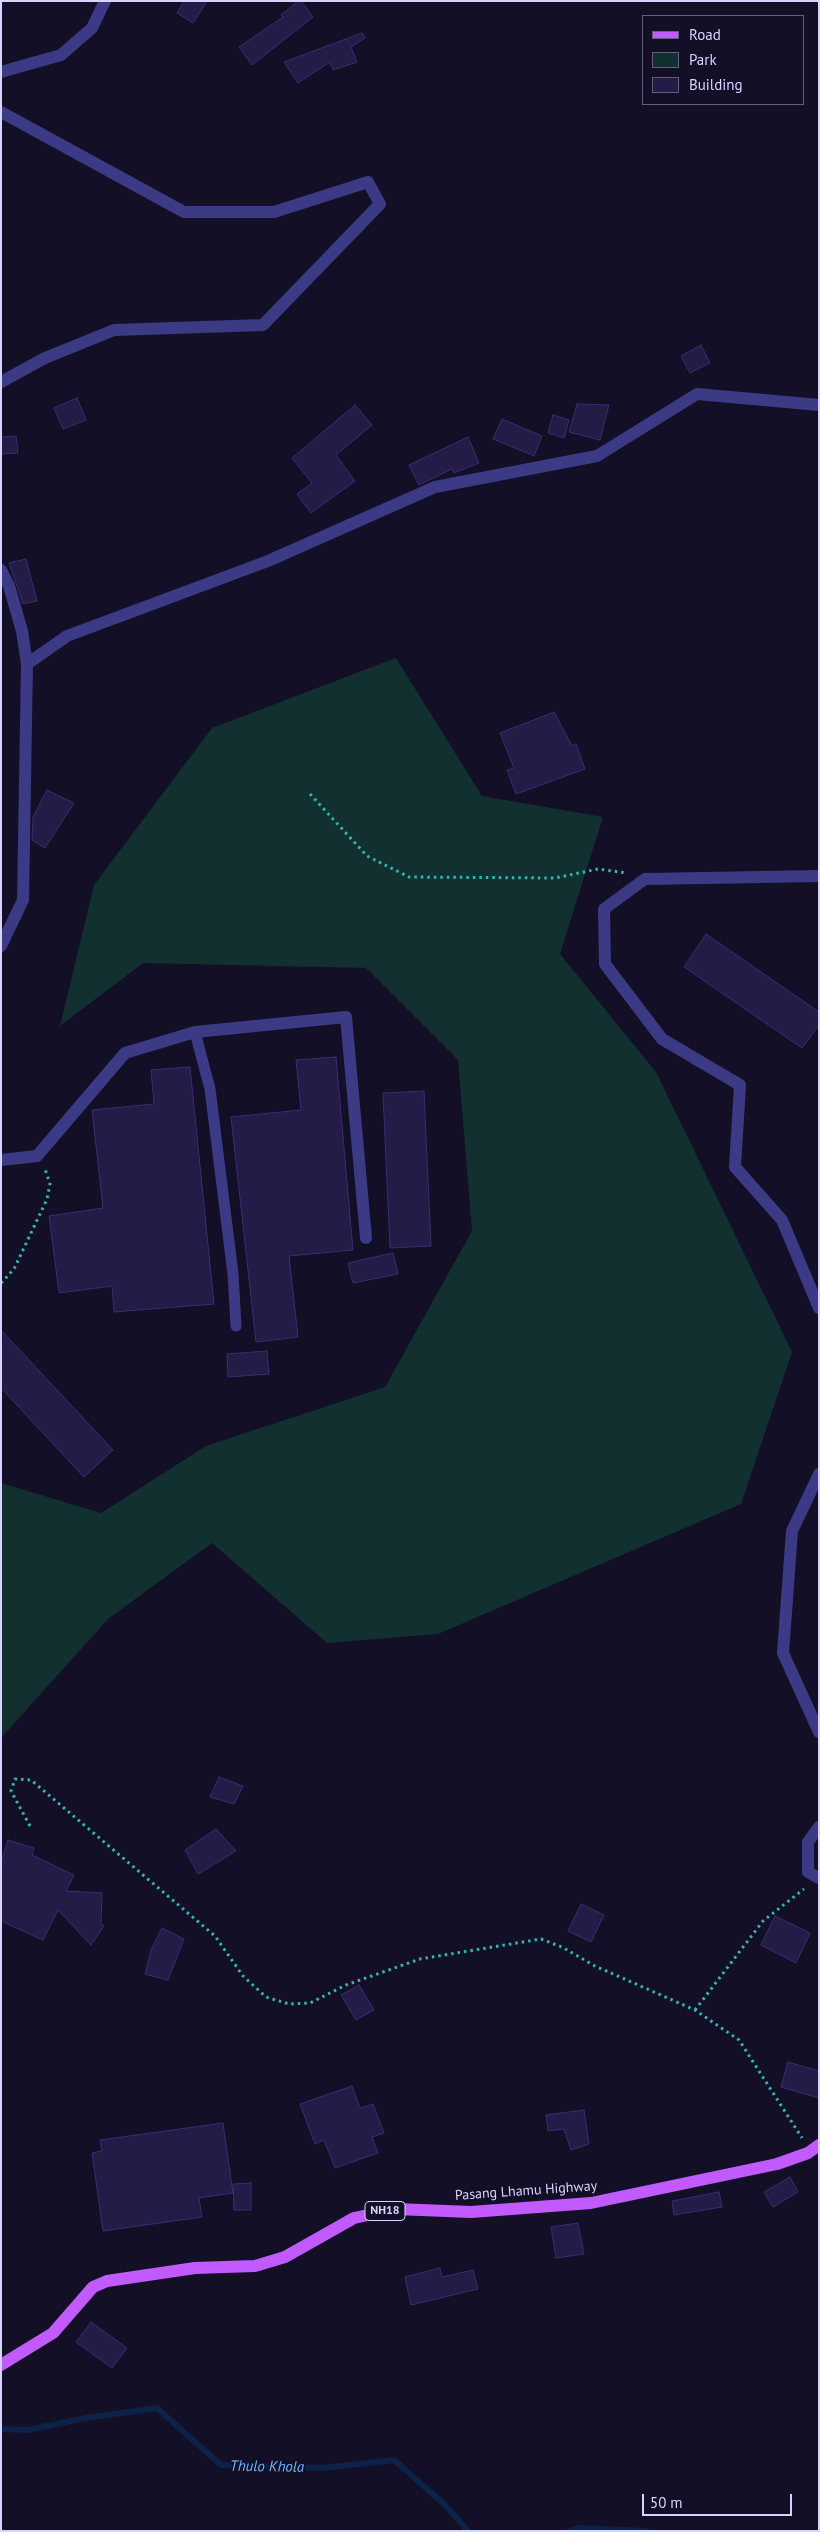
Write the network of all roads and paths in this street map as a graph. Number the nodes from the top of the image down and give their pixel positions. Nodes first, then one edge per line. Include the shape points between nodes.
1 (105, 1) edge
2 (1, 72) edge
3 (1, 112) edge
4 (1, 382) edge
5 (819, 405) edge
6 (1, 570) edge
7 (7, 600) edge
8 (27, 664) junction
9 (310, 794) dead end
10 (634, 874) dead end
11 (819, 876) edge
12 (1, 946) edge
13 (195, 1032) junction
14 (37, 1156) junction
15 (1, 1160) edge
16 (366, 1238) dead end
17 (1, 1283) edge
18 (819, 1308) edge
19 (236, 1326) dead end
20 (819, 1474) edge
21 (819, 1732) edge
22 (30, 1826) dead end
23 (819, 1827) edge
24 (815, 1881) edge
25 (695, 2010) junction
26 (819, 2145) edge
27 (808, 2153) junction
28 (1, 2366) edge

1 - 2 street via 92,28 61,55
3 - 4 street via 184,212 274,212 368,182 380,204 263,325 114,330 46,358
5 - 8 street via 697,394 597,456 435,487 268,561 67,636
6 - 7 street
7 - 8 street via 22,631
8 - 12 street via 23,900
9 - 10 path via 367,856 409,877 554,878 598,869
11 - 18 street via 645,879 604,910 605,964 662,1039 740,1085 735,1167 782,1220
13 - 14 street via 124,1053
13 - 16 street via 346,1017
13 - 19 lane via 210,1089 233,1274
14 - 15 street
14 - 17 path via 50,1184 47,1199 14,1269
20 - 21 street via 792,1531 783,1653
22 - 25 path via 11,1791 15,1779 31,1780 215,1936 243,1976 266,1997 288,2004 310,2003 346,1985 420,1959 540,1939
23 - 24 street via 808,1842 808,1872
24 - 25 path via 763,1921
25 - 27 path via 739,2040 799,2130
26 - 27 main road, Pasang Lhamu Highway / NH18
27 - 28 main road, Pasang Lhamu Highway / NH18 via 777,2164 591,2203 472,2212 396,2209 354,2218 285,2257 254,2266 195,2268 108,2281 93,2287 53,2333

